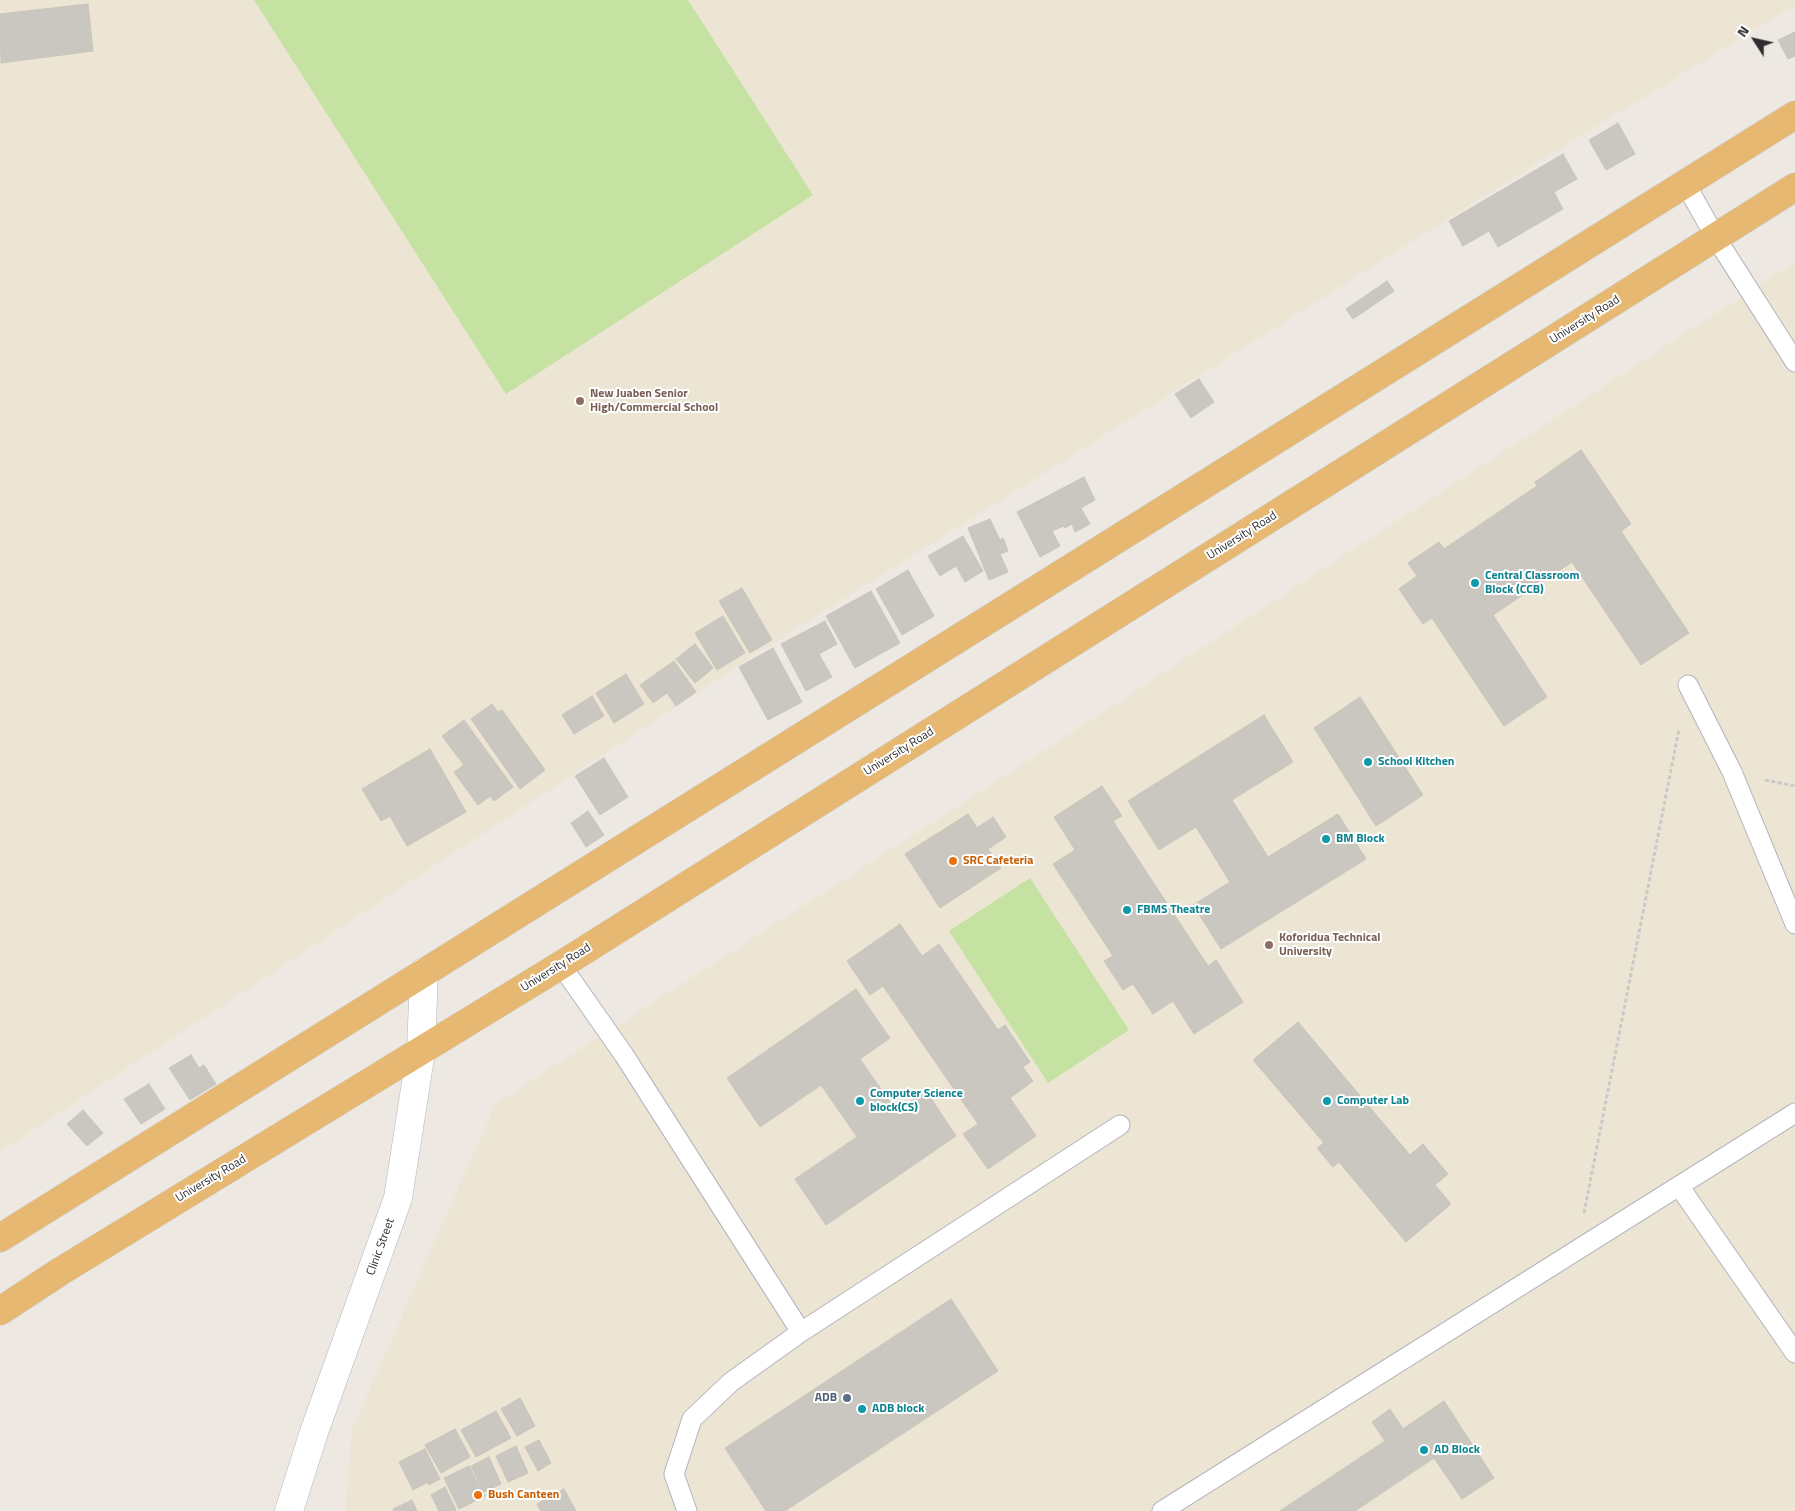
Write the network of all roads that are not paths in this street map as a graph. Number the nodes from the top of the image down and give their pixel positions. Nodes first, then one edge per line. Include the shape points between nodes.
1 (1795, 115) edge
2 (1684, 183) junction
3 (1795, 187) edge
4 (1716, 238) junction
5 (1795, 362) edge
6 (1688, 685) road end
7 (1795, 924) edge
8 (561, 965) junction
9 (424, 972) junction
10 (421, 1051) junction
11 (1795, 1113) edge
12 (1120, 1126) dead end
13 (1679, 1186) junction
14 (0, 1238) edge
15 (0, 1311) edge
16 (801, 1332) junction
17 (1795, 1354) edge
18 (290, 1511) edge
19 (688, 1511) edge
20 (1162, 1511) edge

1 - 2 highway
2 - 4 lane
2 - 9 highway
3 - 4 highway, University Road
4 - 5 lane
4 - 8 highway, University Road
6 - 7 lane via 1732,772
8 - 10 highway, University Road
8 - 16 lane via 624,1055
9 - 10 street, Clinic Street
9 - 14 highway
10 - 15 highway, University Road
10 - 18 street, Clinic Street via 398,1198 314,1432
11 - 13 lane
12 - 16 lane
13 - 17 lane
13 - 20 lane
16 - 19 lane via 731,1382 692,1419 674,1474

